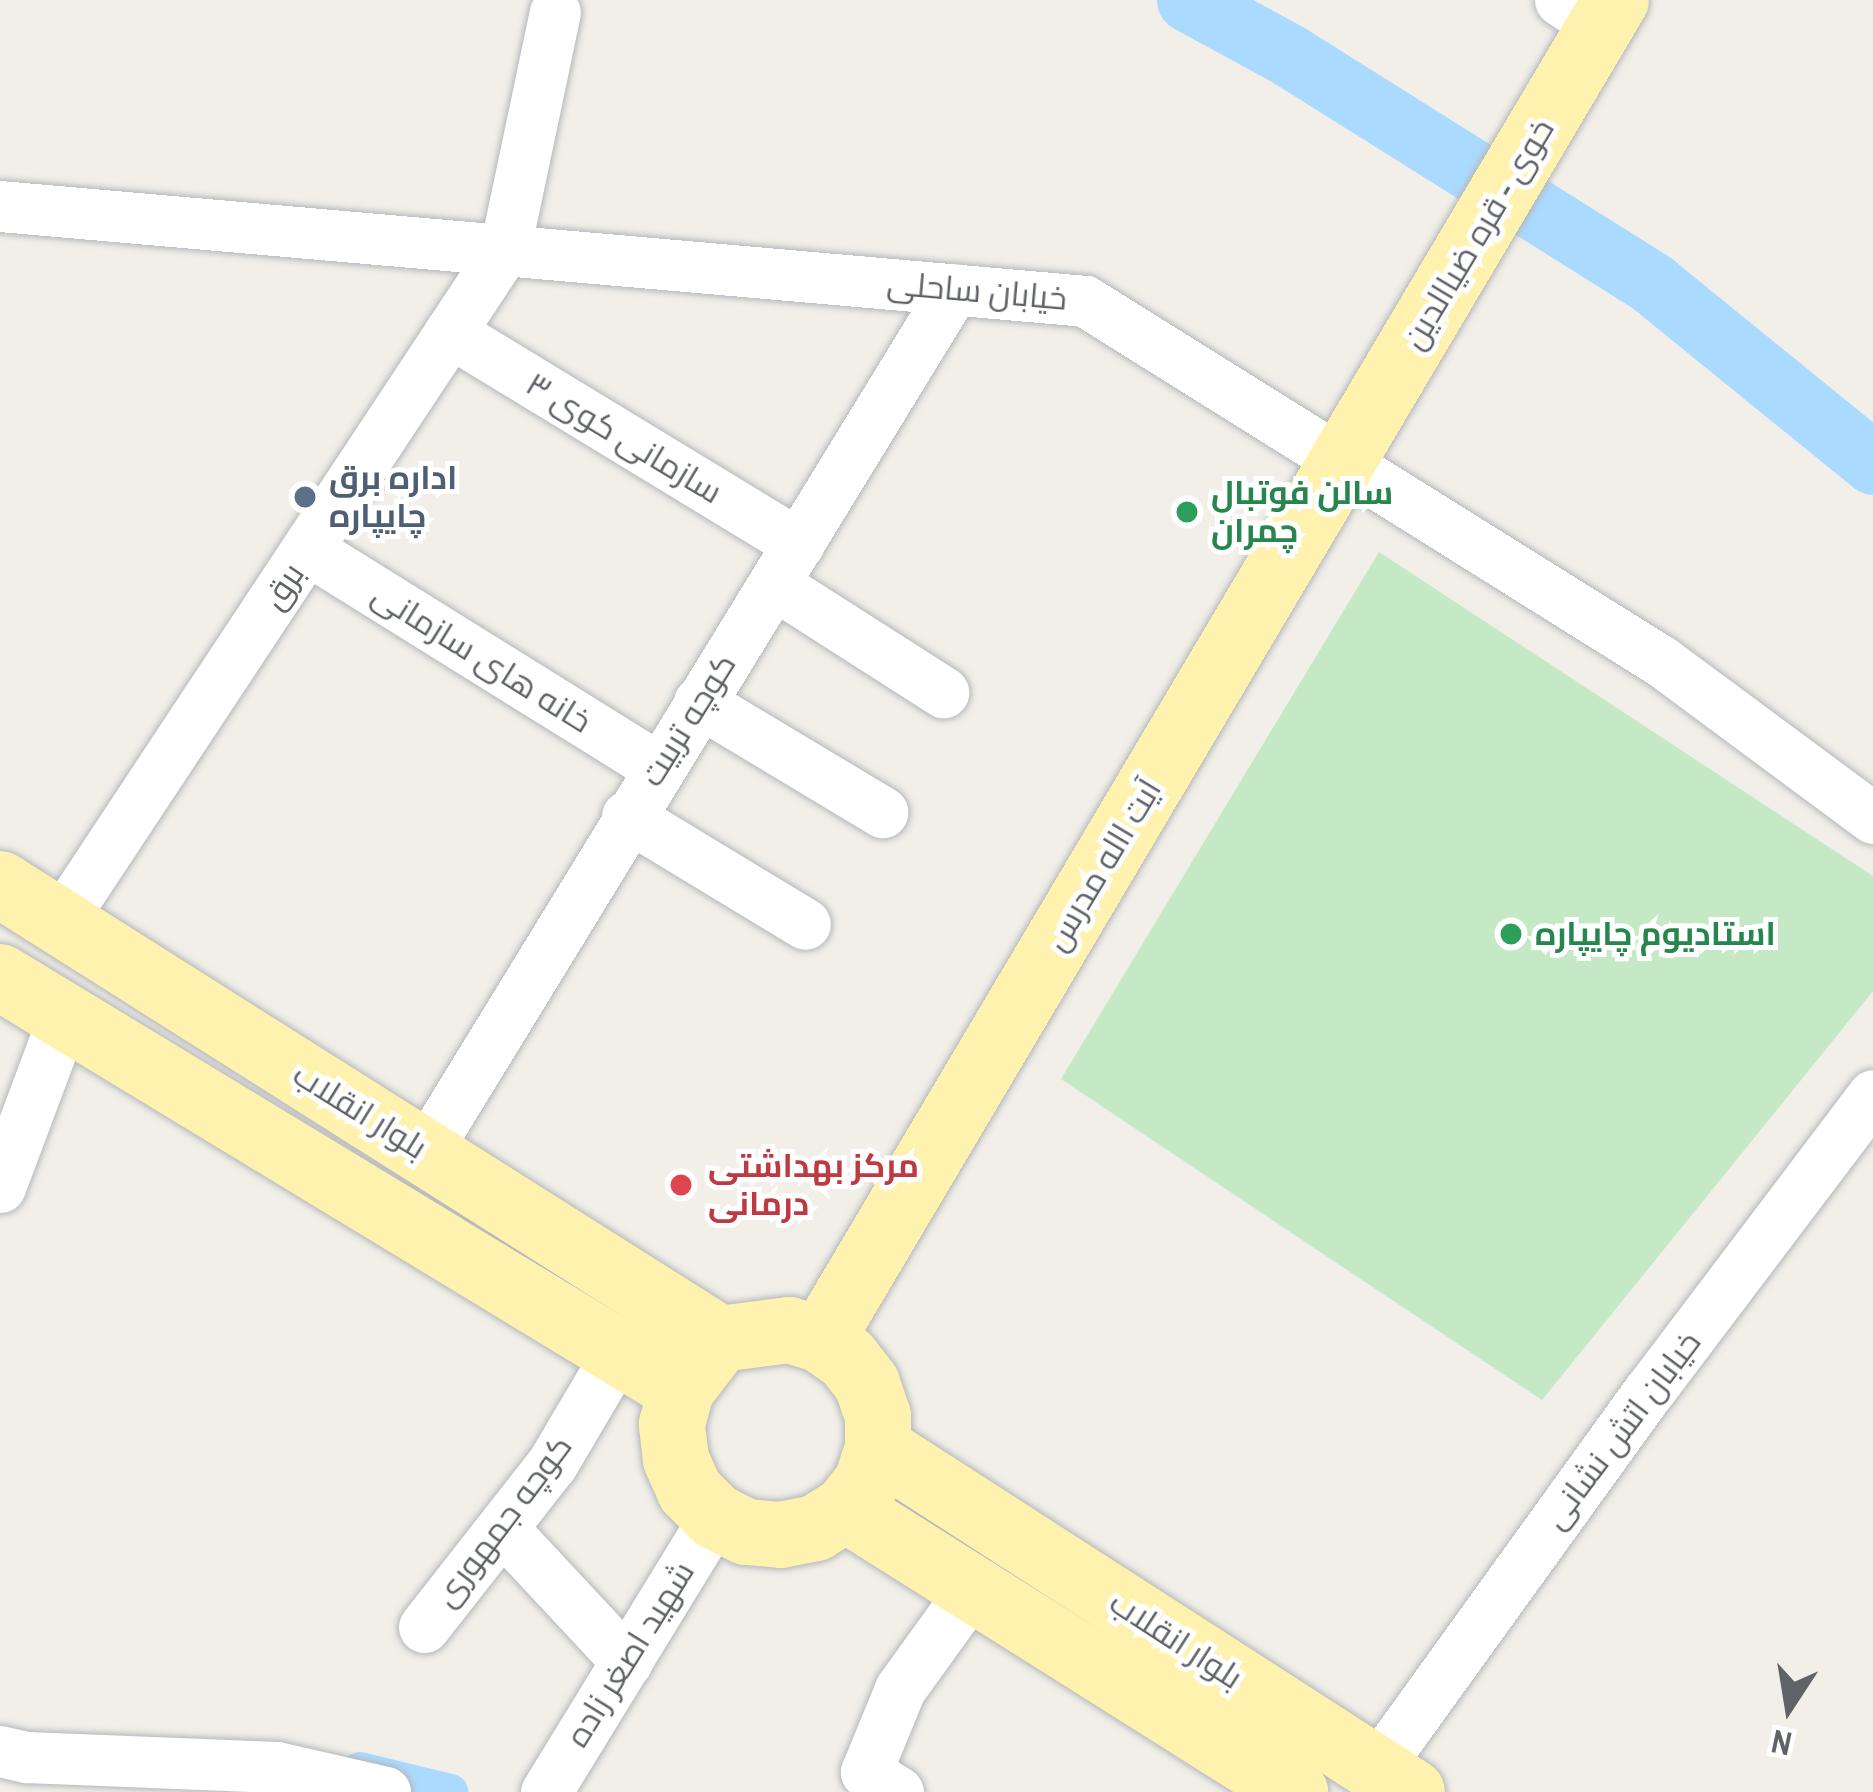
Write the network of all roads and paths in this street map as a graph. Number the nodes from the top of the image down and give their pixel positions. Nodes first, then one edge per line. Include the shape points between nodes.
1 (555, 12) dead end
2 (1587, 26) edge
3 (0, 206) edge
4 (505, 249) junction
5 (954, 289) junction
6 (450, 332) junction
7 (1385, 390) joint
8 (1342, 462) junction
9 (308, 549) junction
10 (786, 564) junction
11 (943, 692) dead end
12 (699, 702) junction
13 (657, 767) junction
14 (882, 812) dead end
15 (627, 816) junction
16 (1873, 818) edge
17 (0, 884) edge
18 (60, 922) junction
19 (805, 924) dead end
20 (0, 977) edge
21 (64, 1016) junction
22 (1873, 1095) edge
23 (425, 1152) junction
24 (0, 1187) edge
25 (720, 1339) junction
26 (821, 1340) junction
27 (618, 1352) junction
28 (681, 1390) junction
29 (878, 1448) junction
30 (846, 1509) junction
31 (715, 1516) junction
32 (502, 1528) junction
33 (972, 1588) junction
34 (424, 1627) dead end
35 (627, 1662) junction
36 (0, 1750) edge
37 (1394, 1780) edge
38 (568, 1782) edge
39 (385, 1792) edge
40 (898, 1792) edge
41 (1295, 1792) edge

1 - 4 street
2 - 7 main road, خوی - قره ضیاالدین
3 - 4 street, خیابان ساحلی
4 - 5 street, خیابان ساحلی
4 - 6 street, برق
5 - 8 street, خیابان ساحلی via 1084,301
5 - 10 street, کوچه تربیت
6 - 9 street, برق
6 - 10 street, سازمانی کوی ۳
7 - 8 main road, آیت االه مدرس
8 - 16 street, خیابان ساحلی via 1661,661
8 - 26 main road, آیت االه مدرس
9 - 13 street, خانه های سازمانی
9 - 18 street, برق
10 - 11 street, سازمانی کوی ۳
10 - 12 street, کوچه تربیت
12 - 13 street, کوچه تربیت
12 - 14 street
13 - 15 street, کوچه تربیت
15 - 19 street
15 - 23 street, کوچه تربیت
17 - 18 main road, بلوار انقلاب
18 - 23 main road, بلوار انقلاب
20 - 21 main road
21 - 24 street
21 - 27 main road
22 - 37 street, خیابان اتش نشانی via 1648,1391
23 - 25 main road, بلوار انقلاب
25 - 26 main road via 789,1330
25 - 28 main road
26 - 29 main road via 867,1384
27 - 28 main road
27 - 32 street, کوچه جمهوری via 552,1464
28 - 31 main road via 676,1459 690,1491
29 - 30 main road via 867,1482
29 - 37 main road, بلوار انقلاب
30 - 31 main road via 816,1528 782,1535 746,1532
30 - 33 main road, بلوار انقلاب
31 - 35 street, شهید اصغر زاده
32 - 34 street, کوچه جمهوری
32 - 35 street
33 - 40 street via 900,1689 866,1772
33 - 41 main road, بلوار انقلاب
35 - 38 street, شهید اصغر زاده
36 - 39 street via 277,1767

